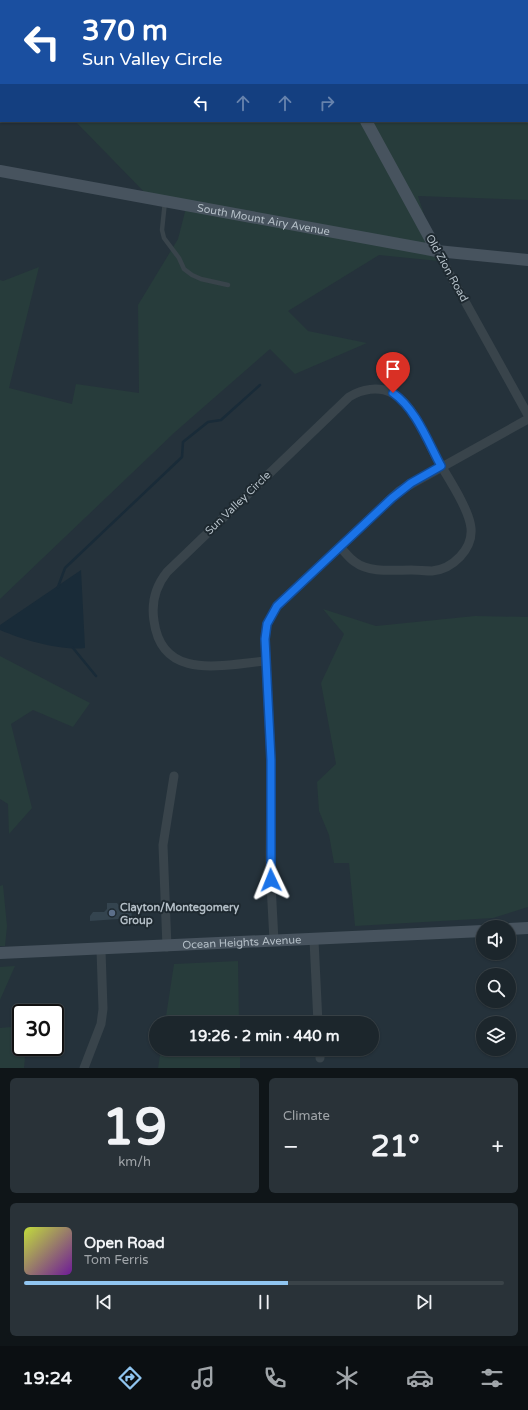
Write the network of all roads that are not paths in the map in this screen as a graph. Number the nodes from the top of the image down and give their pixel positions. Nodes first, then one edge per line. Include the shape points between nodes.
1 (367, 122) edge
2 (0, 171) edge
3 (165, 201) junction
4 (437, 251) junction
5 (528, 260) edge
6 (228, 285) dead end
7 (528, 415) edge
8 (528, 419) edge
9 (441, 466) junction
10 (340, 547) junction
11 (265, 661) junction
12 (174, 776) dead end
13 (528, 928) edge
14 (516, 929) edge
15 (476, 931) edge
16 (314, 940) junction
17 (274, 941) junction
18 (167, 947) junction
19 (101, 950) junction
20 (0, 953) edge
21 (318, 1016) edge
22 (84, 1068) edge

1 - 4 street, Old Zion Road
2 - 3 street, South Mount Airy Avenue
3 - 4 street, South Mount Airy Avenue
3 - 6 lane via 162,230 164,238 184,269 201,279
4 - 5 street, South Mount Airy Avenue
4 - 7 street, Old Zion Road
8 - 9 street
9 - 10 street via 400,491
9 - 10 street, Sun Valley Circle via 464,507 471,527 471,537 467,546 456,560 432,571 369,568 355,562
9 - 11 street, Sun Valley Circle via 413,414 401,398 377,389 358,391 340,405 167,572 156,590 152,610 164,650 185,664 198,666
10 - 11 street via 274,610 265,634
11 - 17 street via 271,760 270,865
12 - 18 street via 163,845
13 - 14 street
15 - 16 street, Ocean Heights Avenue
16 - 17 street, Ocean Heights Avenue
16 - 21 street
17 - 18 street, Ocean Heights Avenue
18 - 19 street, Ocean Heights Avenue
19 - 20 street, Ocean Heights Avenue
19 - 22 street via 103,1009

